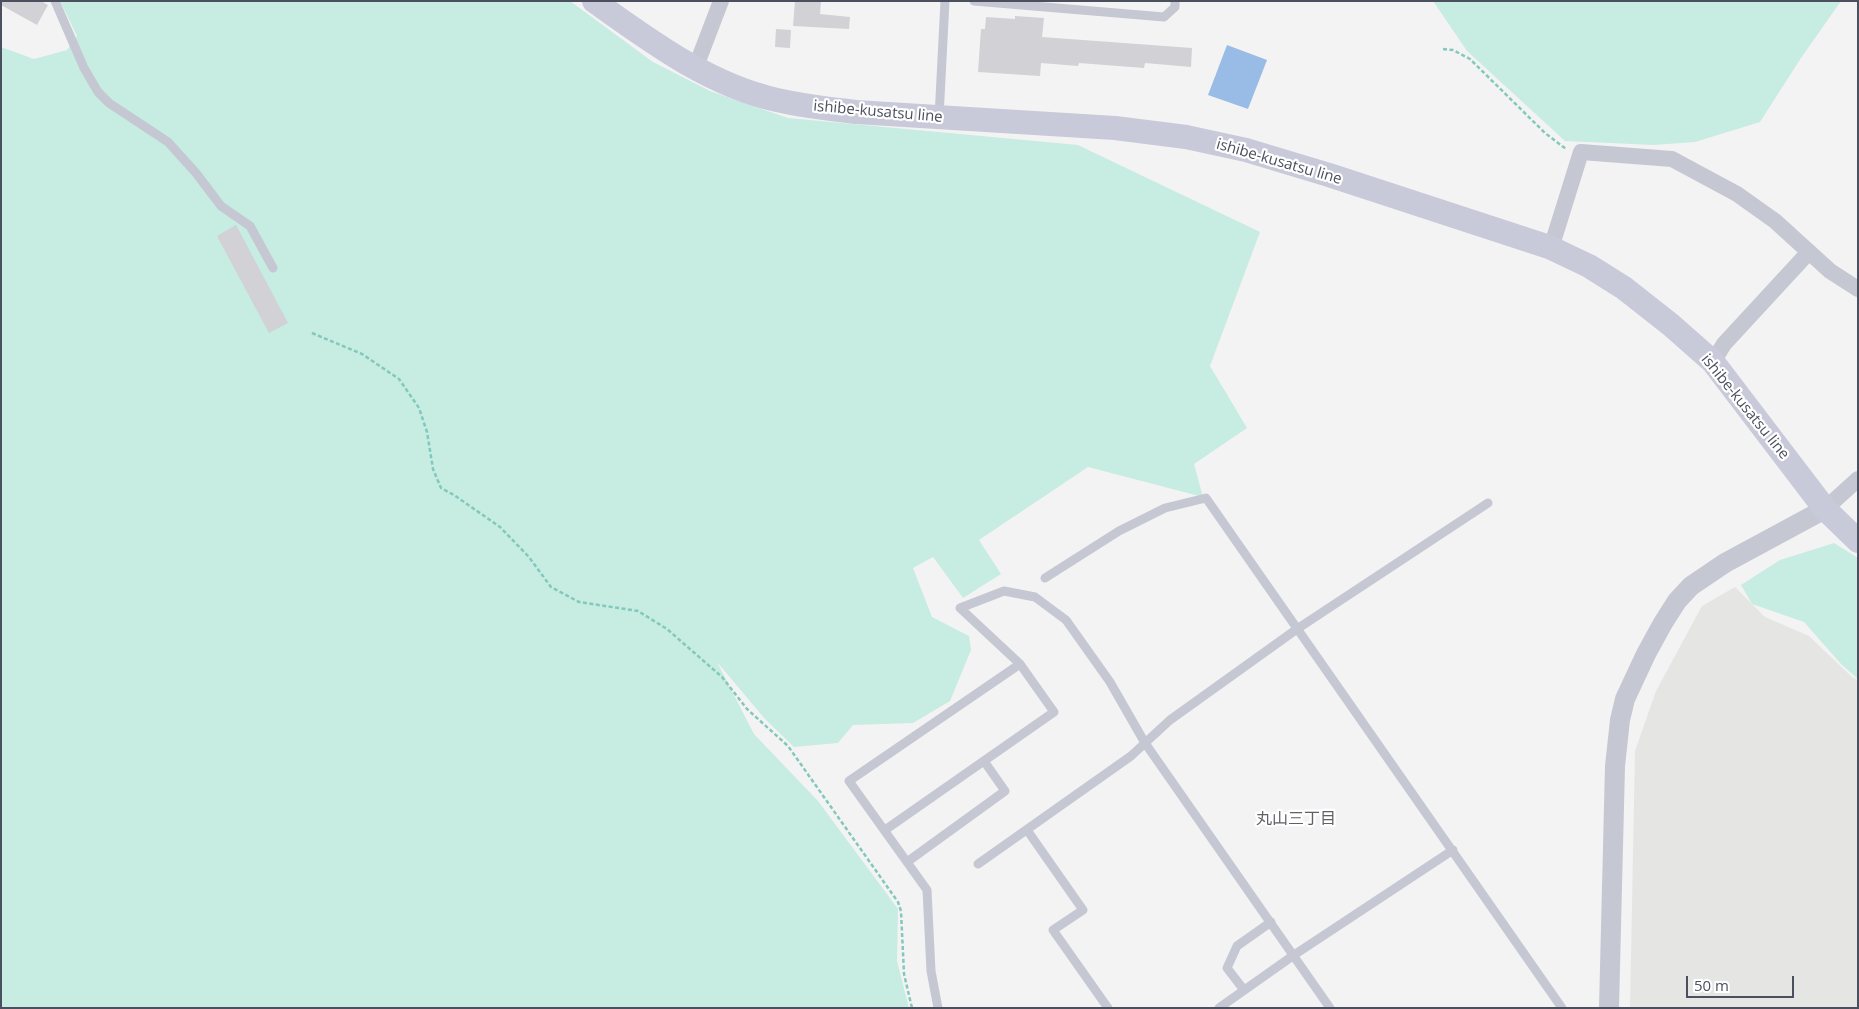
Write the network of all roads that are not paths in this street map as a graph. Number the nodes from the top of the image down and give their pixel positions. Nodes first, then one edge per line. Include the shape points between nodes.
1 (55, 1) edge
2 (594, 1) edge
3 (721, 1) edge
4 (945, 1) edge
5 (974, 1) edge
6 (1175, 1) edge
7 (1093, 6) edge
8 (695, 69) junction
9 (939, 117) junction
10 (1551, 248) junction
11 (1808, 252) junction
12 (273, 268) dead end
13 (1858, 289) edge
14 (1713, 362) junction
15 (1858, 479) edge
16 (1488, 503) dead end
17 (1825, 509) junction
18 (1858, 542) edge
19 (1045, 578) dead end
20 (1297, 629) junction
21 (1020, 664) junction
22 (1145, 743) junction
23 (984, 761) junction
24 (885, 830) junction
25 (1026, 830) junction
26 (1453, 850) junction
27 (907, 862) junction
28 (978, 864) dead end
29 (1271, 922) junction
30 (1294, 955) junction
31 (1244, 990) junction
32 (938, 1008) edge
33 (1108, 1008) edge
34 (1218, 1008) edge
35 (1330, 1008) edge
36 (1562, 1008) edge
37 (1609, 1008) edge

1 - 12 lane via 98,92 109,103 168,142 221,206 250,226
2 - 8 main road, ishibe-kusatsu line
3 - 8 street
4 - 9 lane
5 - 7 lane
6 - 7 lane via 1175,7 1164,17
8 - 9 main road, ishibe-kusatsu line via 775,100 813,107
9 - 10 main road, ishibe-kusatsu line via 1115,128 1186,137 1246,150 1329,175
10 - 11 street via 1581,152 1672,159 1738,194 1775,221
10 - 14 main road, ishibe-kusatsu line via 1624,288
11 - 13 street
11 - 14 street via 1724,344
14 - 17 main road, ishibe-kusatsu line
15 - 17 street
16 - 20 lane
17 - 18 main road, ishibe-kusatsu line
17 - 37 street via 1724,563 1691,586 1663,623 1626,700 1620,720 1615,766
19 - 20 lane via 1119,531 1165,508 1206,498
20 - 22 lane via 1170,720
20 - 26 lane
21 - 22 lane via 960,608 1004,591 1035,597 1066,620 1110,682
21 - 23 lane via 1054,712
21 - 24 lane via 849,780
22 - 25 lane
22 - 29 lane
23 - 24 lane
23 - 27 lane via 1005,791
24 - 27 lane
25 - 28 lane
25 - 33 lane via 1082,910 1053,930
26 - 30 lane
26 - 36 lane
27 - 32 lane via 927,890 930,972
29 - 30 lane
29 - 31 lane via 1237,946 1227,968
30 - 31 lane
30 - 35 lane
31 - 34 lane

